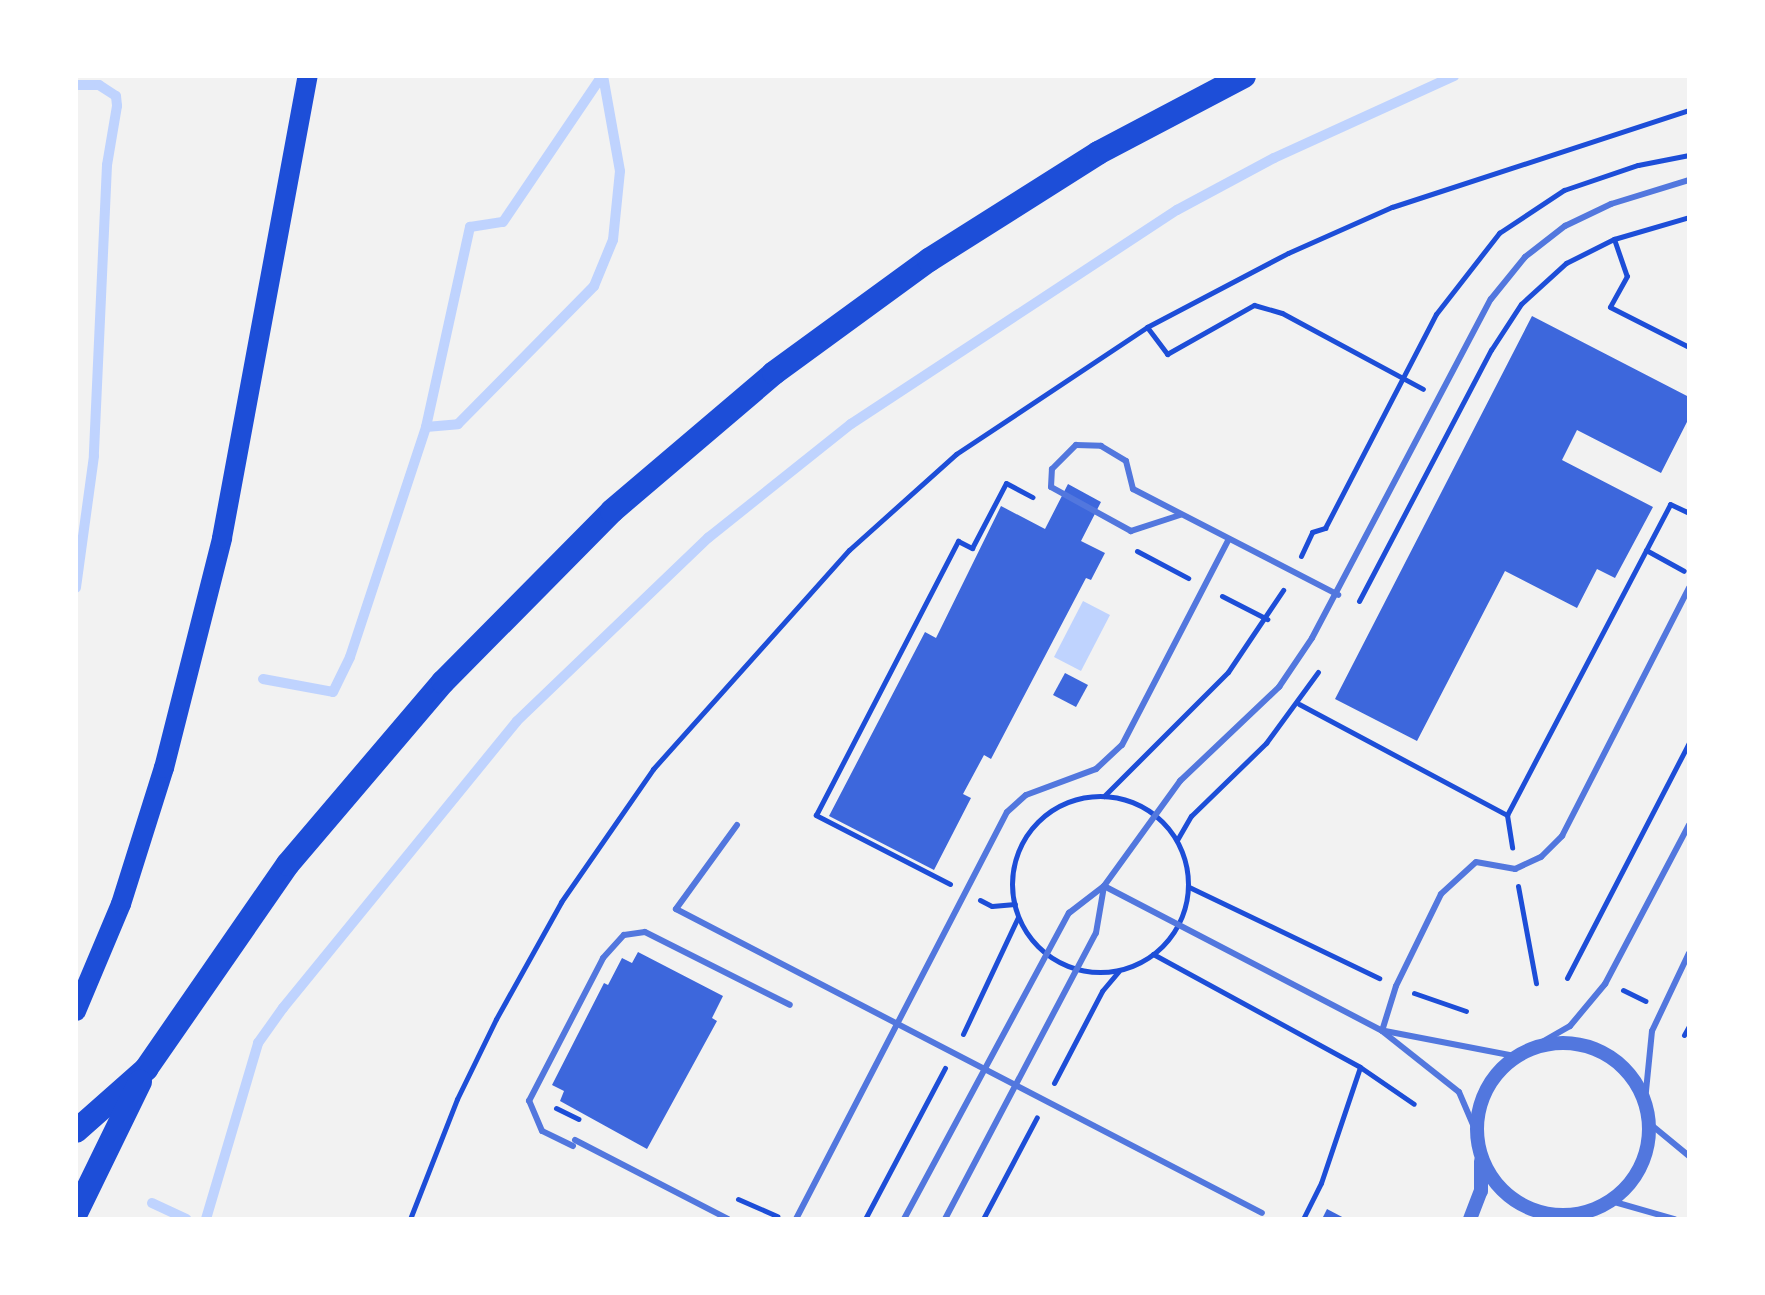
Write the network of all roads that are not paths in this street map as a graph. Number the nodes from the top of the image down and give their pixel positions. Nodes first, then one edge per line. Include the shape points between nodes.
1 (308, 76) edge
2 (1244, 76) edge
3 (1689, 180) edge
4 (1180, 515) junction
5 (1229, 539) junction
6 (1689, 588) edge
7 (1338, 595) junction
8 (737, 825) dead end
9 (1689, 825) edge
10 (1104, 886) junction
11 (1689, 953) edge
12 (790, 1005) dead end
13 (76, 1011) edge
14 (896, 1025) junction
15 (1382, 1031) junction
16 (1535, 1046) junction
17 (1515, 1056) junction
18 (146, 1069) junction
19 (981, 1069) junction
20 (1015, 1087) junction
21 (1645, 1101) junction
22 (1649, 1123) junction
23 (76, 1131) edge
24 (1477, 1134) junction
25 (1689, 1156) edge
26 (1481, 1157) junction
27 (1611, 1201) junction
28 (76, 1213) edge
29 (1262, 1213) dead end
30 (1584, 1215) edge
31 (728, 1219) edge
32 (796, 1219) edge
33 (904, 1219) edge
34 (945, 1219) edge
35 (1470, 1219) edge
36 (1674, 1219) edge

1 - 13 main road via 222,538 172,737 121,904
2 - 18 highway via 1098,153 929,260 774,373 612,511 443,682 288,864
3 - 7 lane via 1611,204 1565,226 1525,257 1491,299 1437,396
4 - 4 lane via 1133,489 1126,461 1101,446 1076,445 1052,469 1051,487 1131,531
4 - 5 lane
5 - 7 lane
5 - 14 lane via 1122,745 1096,769 1026,795 1007,812
6 - 15 lane via 1562,836 1541,857 1515,869 1476,862 1441,894 1396,986
7 - 10 lane via 1279,687 1180,781
8 - 14 lane via 676,909
9 - 16 lane via 1605,984 1570,1026
10 - 15 lane
10 - 19 lane via 1069,913
10 - 20 lane via 1096,933
11 - 21 lane via 1652,1031
12 - 31 lane via 645,932 624,935 603,958 529,1101 542,1131
14 - 19 lane
14 - 32 lane
15 - 17 lane
15 - 24 lane via 1459,1092
16 - 17 street
16 - 21 street via 1580,1044 1601,1051 1620,1063
17 - 24 street via 1485,1090
18 - 23 highway
18 - 28 highway
19 - 20 lane
19 - 33 lane
20 - 29 lane
20 - 34 lane
21 - 22 street
22 - 25 lane
22 - 27 street via 1641,1167
24 - 26 street
26 - 30 street via 1506,1194 1525,1207
26 - 35 street via 1481,1191
27 - 30 street
27 - 36 lane

